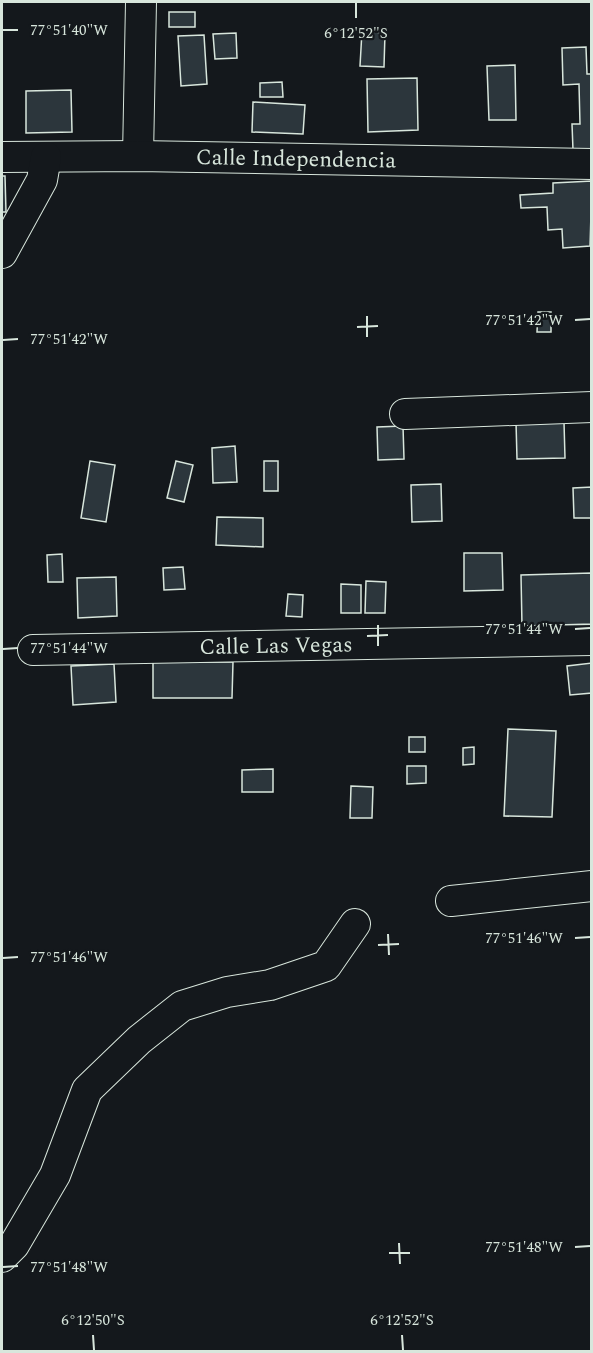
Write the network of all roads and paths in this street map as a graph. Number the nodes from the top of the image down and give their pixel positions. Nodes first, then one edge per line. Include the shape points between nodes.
1 (141, 2) edge
2 (138, 156) junction
3 (2, 157) edge
4 (46, 157) junction
5 (591, 164) edge
6 (2, 253) edge
7 (591, 407) edge
8 (405, 414) dead end
9 (591, 640) edge
10 (33, 650) dead end
11 (591, 886) edge
12 (451, 901) dead end
13 (356, 924) dead end
14 (2, 1257) edge

1 - 2 street
2 - 4 street, Calle Independencia
2 - 5 street, Calle Independencia
3 - 4 street, Calle Independencia
4 - 6 street via 42,180
7 - 8 street
9 - 10 street, Calle Las Vegas
11 - 12 street
13 - 14 street via 326,966 270,985 227,992 182,1006 96,1081 87,1090 55,1175 14,1245

